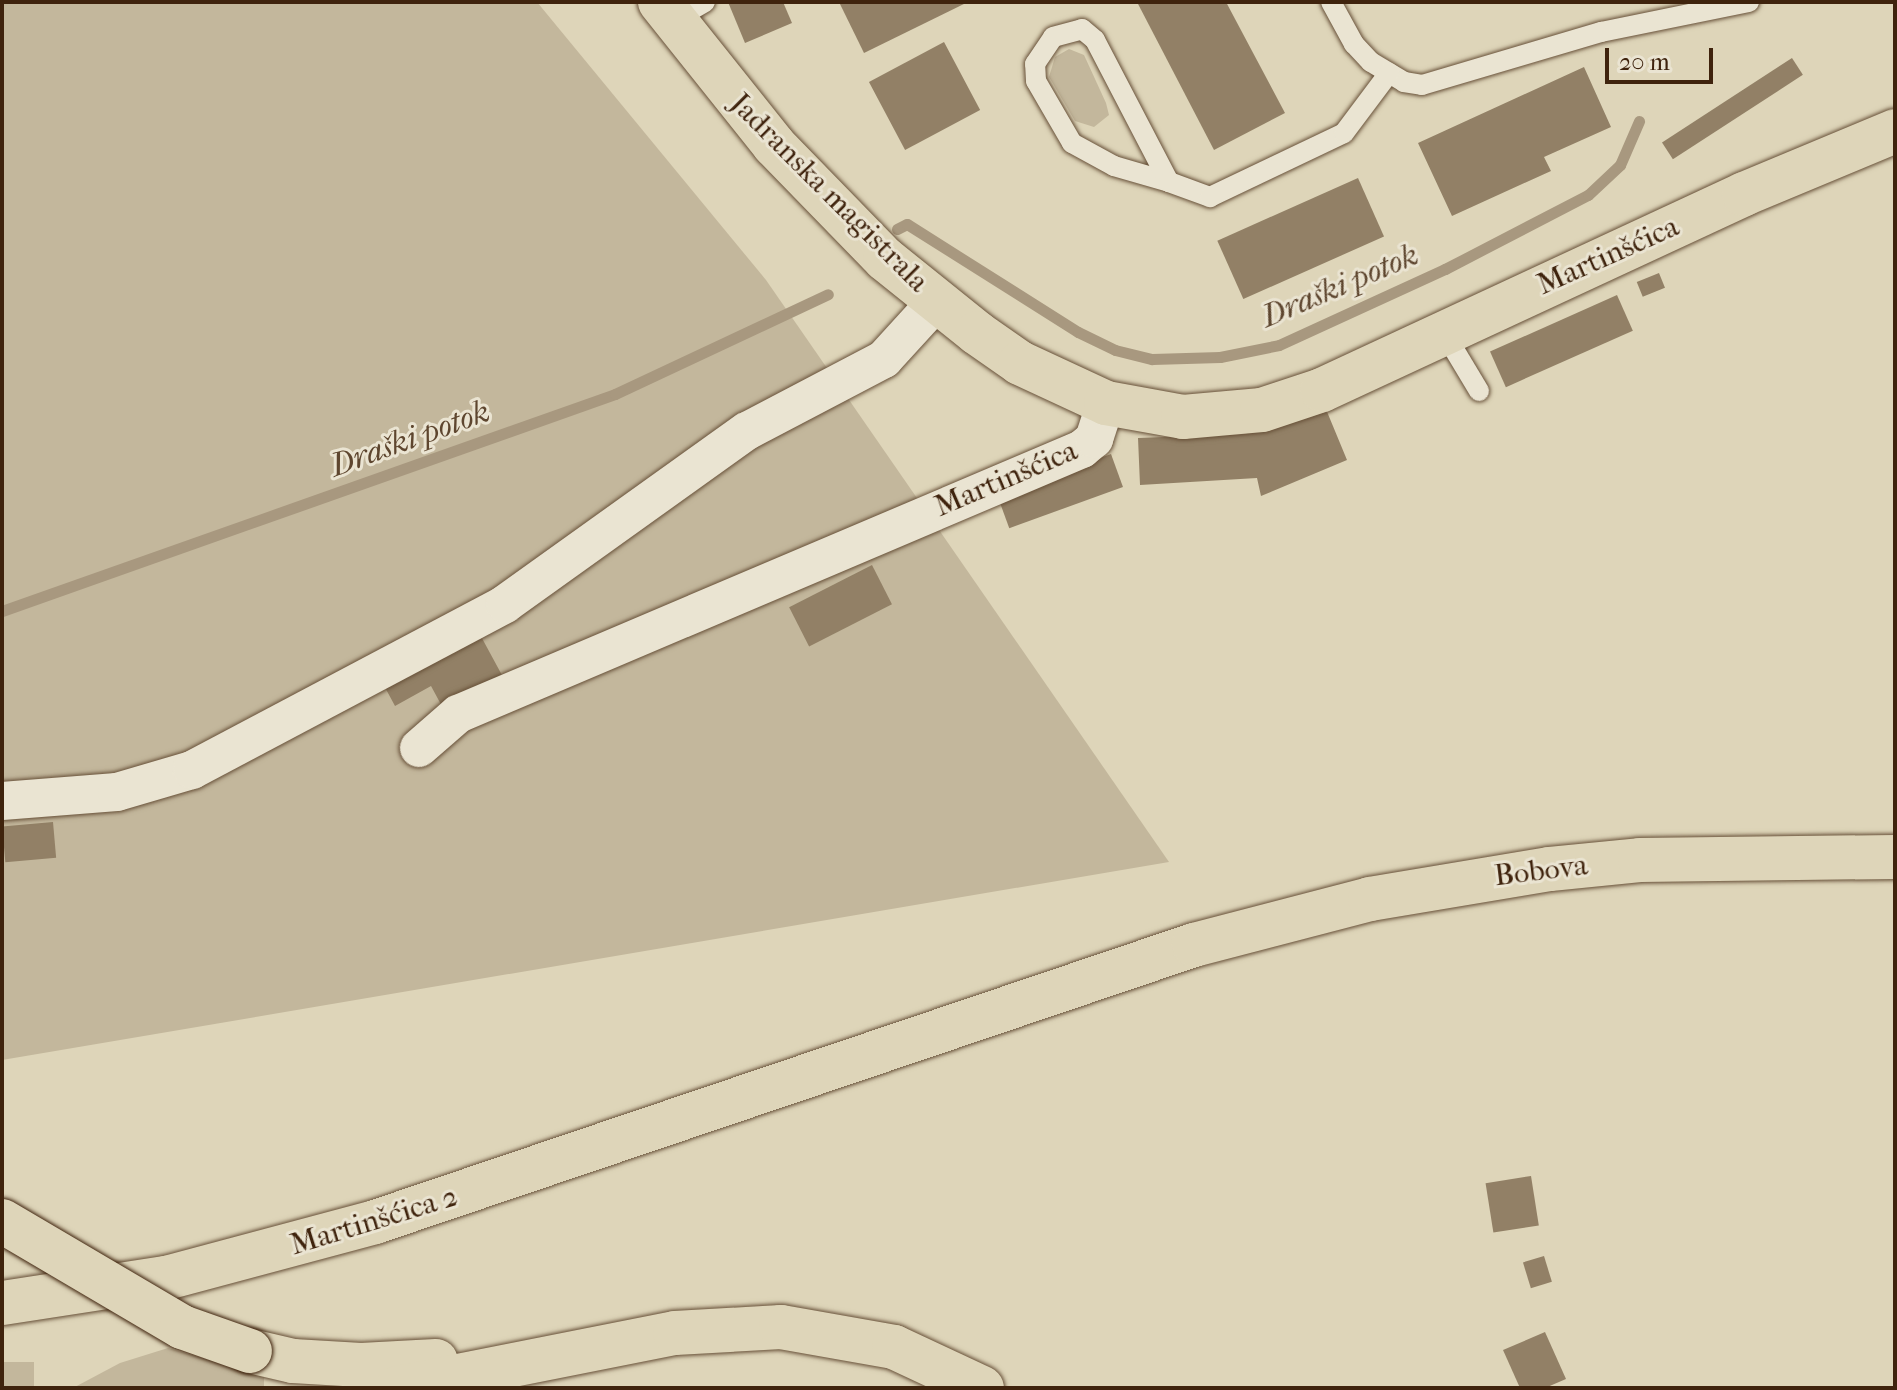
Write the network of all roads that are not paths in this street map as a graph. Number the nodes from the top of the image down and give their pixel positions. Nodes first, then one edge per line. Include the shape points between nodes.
1 (1331, 2) edge
2 (1749, 2) edge
3 (679, 8) edge
4 (1389, 73) junction
5 (1895, 131) edge
6 (1169, 182) junction
7 (937, 301) junction
8 (1443, 331) junction
9 (1479, 391) dead end
10 (1106, 403) junction
11 (419, 748) dead end
12 (2, 801) edge
13 (1895, 857) edge
14 (511, 1179) joint
15 (2, 1221) edge
16 (6, 1302) edge
17 (562, 1353) junction
18 (397, 1388) edge
19 (982, 1388) edge

1 - 4 lane via 1354,44
2 - 4 lane via 1601,32 1450,81 1422,85
3 - 7 main road, Jadranska magistrala via 774,145 885,259
4 - 6 lane via 1344,133 1265,175 1210,197
5 - 8 main road, Martinšćica via 1824,158
6 - 6 lane via 1095,40 1082,29 1053,37 1035,64 1036,81 1072,143 1114,166
7 - 10 main road, Jadranska magistrala via 1020,363
7 - 12 street via 884,359 747,431 492,611 192,770 117,792
8 - 9 lane
8 - 10 main road, Martinšćica via 1322,390 1262,410 1183,417
10 - 11 street, Martinšćica via 1094,439 1082,449 458,714
13 - 14 main road, Bobova via 1732,855 1550,869 1370,899 1194,945
14 - 16 main road, Martinšćica 2 via 236,1262
15 - 17 main road, bridge via 168,1320 250,1351 293,1361 361,1365
17 - 18 main road
17 - 19 main road via 675,1333 781,1327 894,1347

